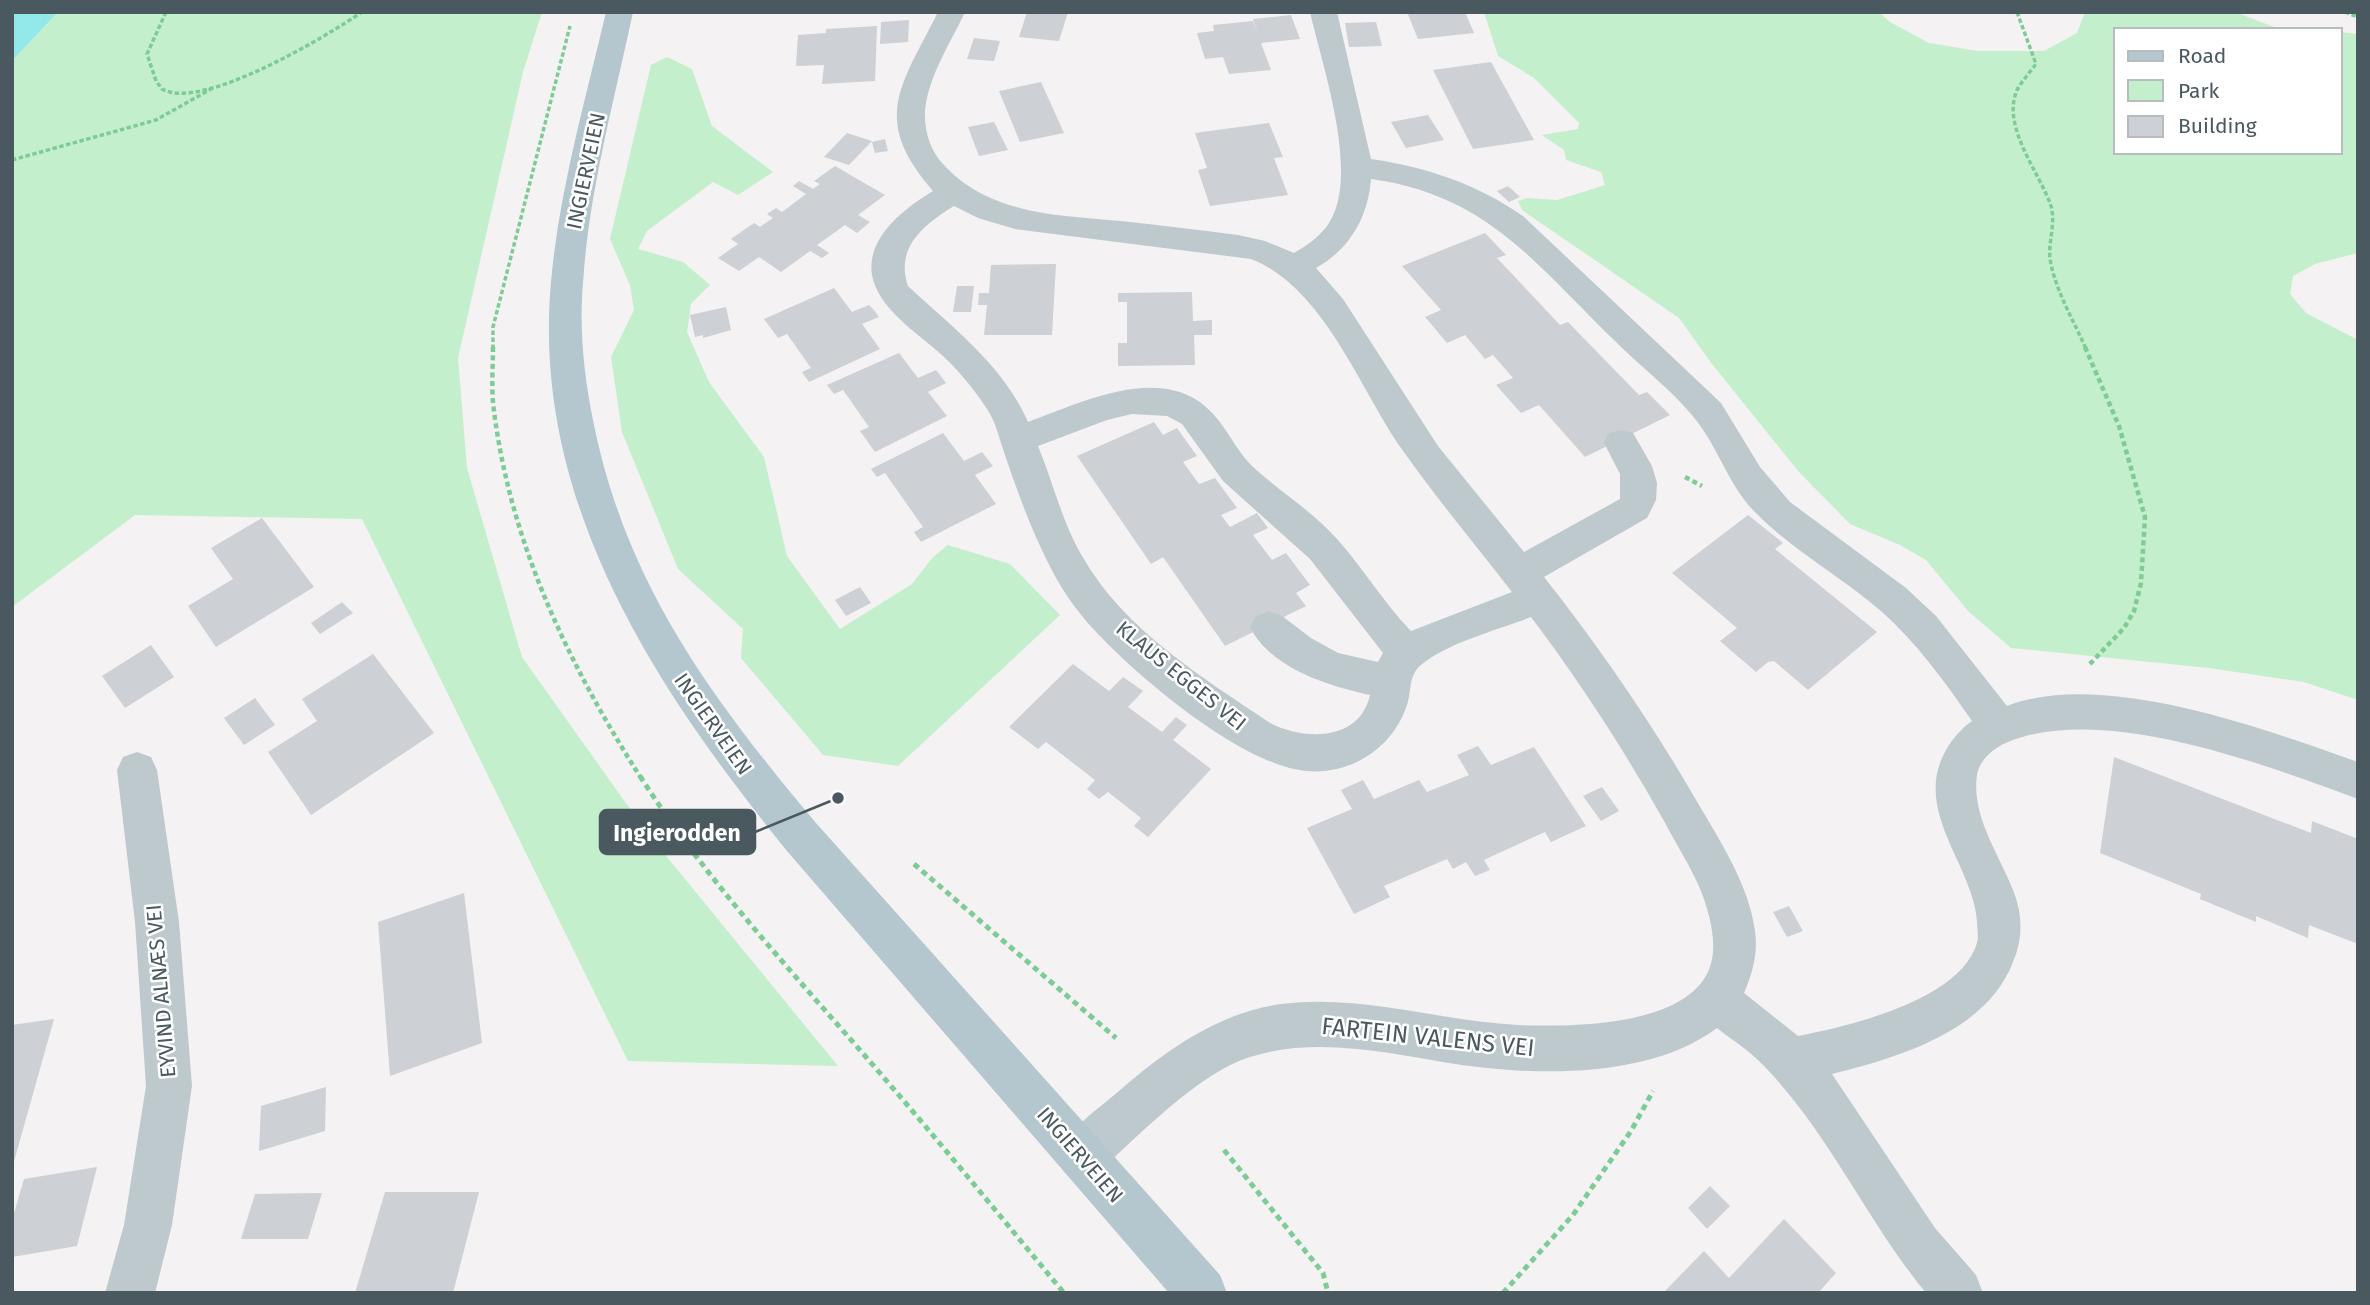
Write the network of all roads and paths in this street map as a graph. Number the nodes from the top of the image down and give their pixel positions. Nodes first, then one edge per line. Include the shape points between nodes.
1 (166, 12) edge
2 (362, 12) edge
3 (621, 12) edge
4 (952, 12) edge
5 (1323, 12) edge
6 (2017, 12) edge
7 (2345, 12) edge
8 (2358, 17) edge
9 (214, 87) junction
10 (12, 160) edge
11 (1357, 167) junction
12 (953, 193) junction
13 (1294, 266) junction
14 (1017, 439) junction
15 (1621, 443) dead end
16 (1529, 585) junction
17 (1269, 627) dead end
18 (1398, 666) junction
19 (2078, 714) junction
20 (1998, 726) junction
21 (138, 770) dead end
22 (2358, 780) edge
23 (914, 864) dead end
24 (1716, 999) junction
25 (1116, 1038) dead end
26 (1790, 1060) junction
27 (1653, 1091) dead end
28 (1224, 1150) dead end
29 (1081, 1155) junction
30 (130, 1293) edge
31 (1202, 1293) edge
32 (1328, 1293) edge
33 (1503, 1293) edge
34 (1958, 1293) edge

1 - 9 path via 147,54 158,85 176,93
2 - 9 path via 264,69
3 - 29 main road, INGIERVEIEN via 578,206 566,290 566,335 579,441 621,570 653,637 751,779
4 - 12 street via 914,92 910,123 923,160
5 - 11 street
6 - 19 path via 2036,64 2017,91 2014,112 2021,143 2051,207 2050,258 2119,426 2145,517 2141,583 2134,611 2124,628 2077,677
7 - 8 path
9 - 10 path via 156,120
11 - 13 street via 1343,227 1330,243
11 - 20 street via 1443,184 1478,199 1511,223 1709,412 1769,503 1891,598 1931,636
12 - 13 street via 984,208 1032,221 1234,245 1266,252
12 - 14 street, KLAUS EGGES VEI via 906,227 890,250 887,275 894,292 989,384
13 - 16 street via 1328,302 1412,437
14 - 18 street via 1118,403 1163,402 1189,411 1199,418 1235,471 1324,550 1378,623
14 - 18 street, KLAUS EGGES VEI via 1049,528 1092,600 1146,654 1256,736 1299,754 1349,747 1380,719
15 - 16 street via 1639,479 1641,491 1634,508
16 - 18 street via 1422,643
16 - 24 street via 1655,766 1724,895 1735,943 1733,961
17 - 18 street via 1302,654 1346,674
19 - 20 street via 2017,719
19 - 22 street via 2137,717 2231,737
20 - 26 street via 1966,752 1956,785 1958,807 2001,924 2002,940 1991,968 1964,995 1908,1027 1871,1043
21 - 30 street, EYVIND ALNÆS VEI via 157,922 169,1086 148,1225
23 - 25 path
24 - 26 street
24 - 29 street, FARTEIN VALENS VEI via 1671,1030 1602,1046 1484,1045 1324,1024 1251,1033 1200,1056
26 - 34 street via 1918,1245
27 - 33 path via 1573,1216
28 - 32 path via 1323,1273
29 - 31 main road, INGIERVEIEN

